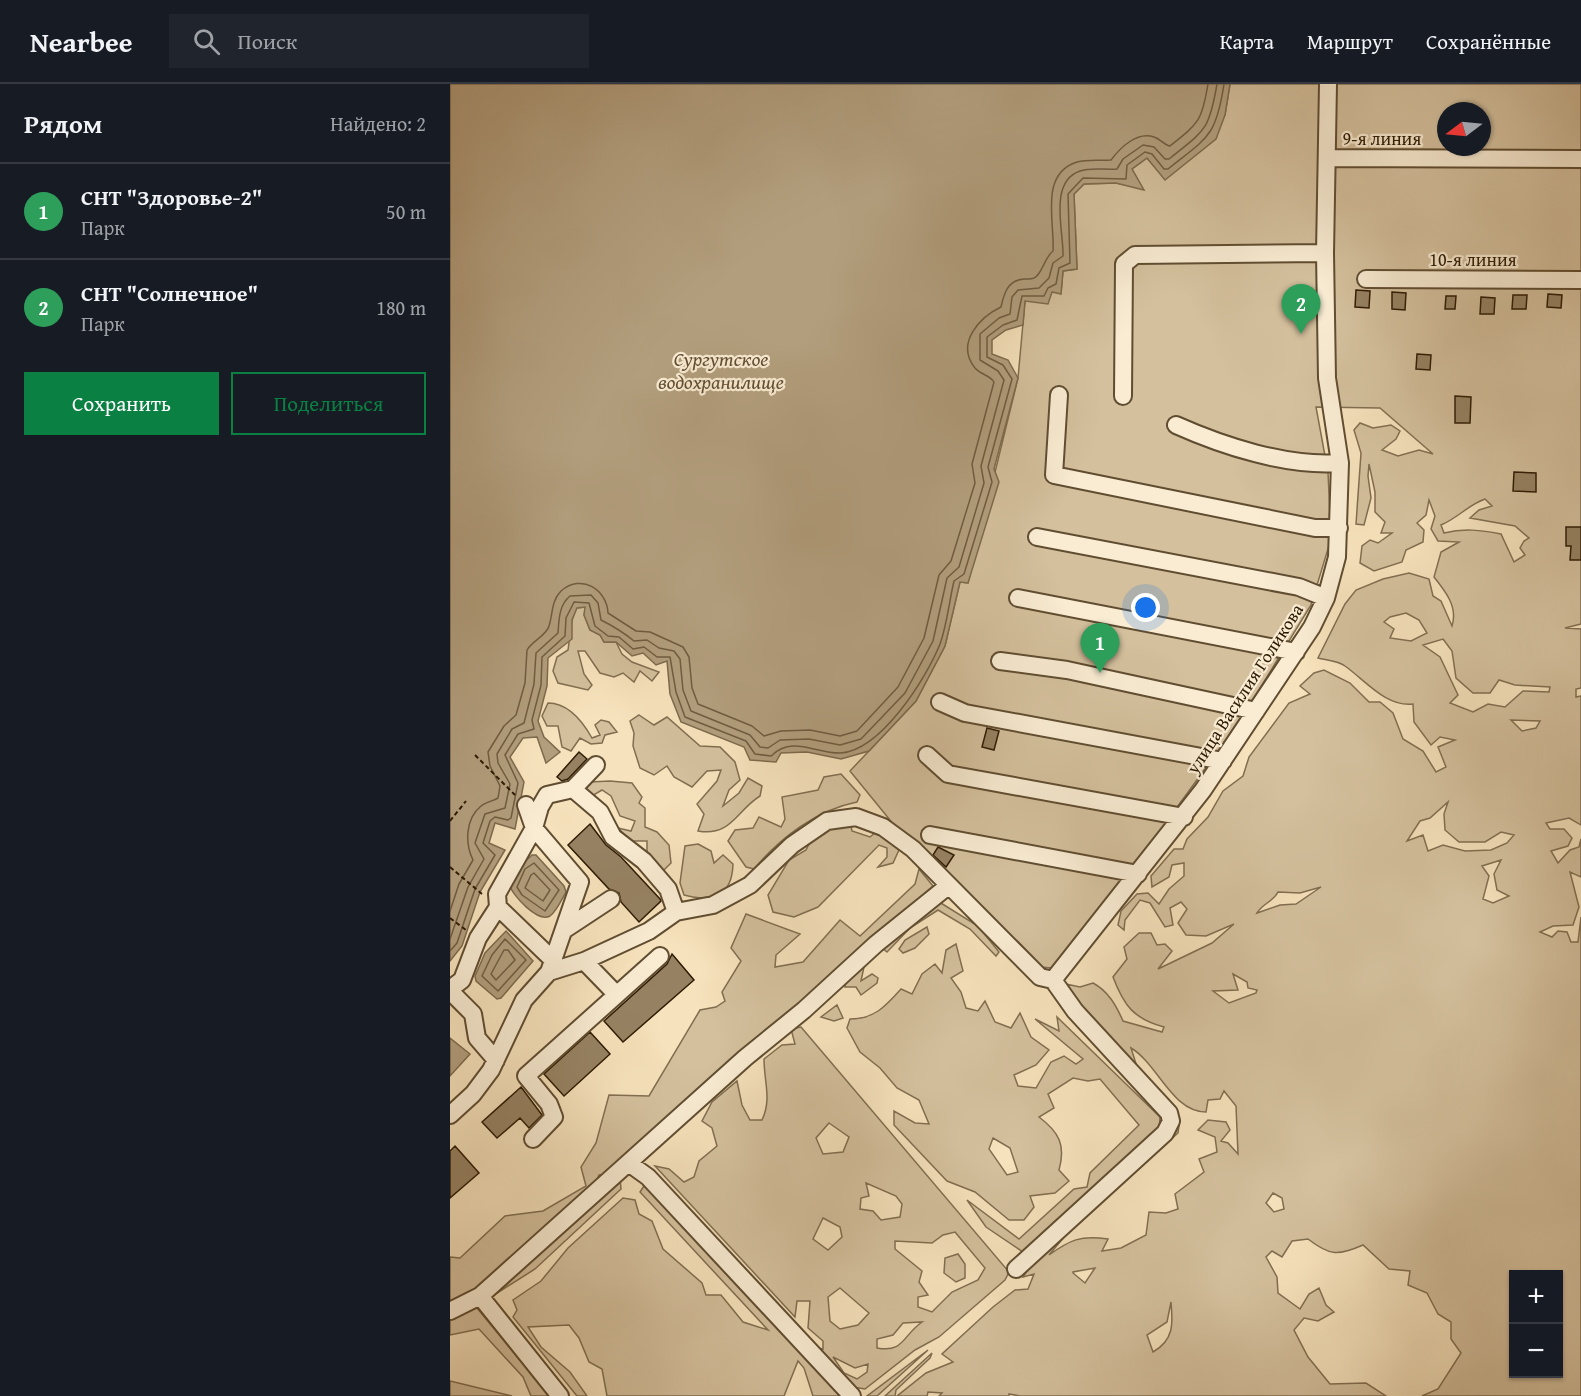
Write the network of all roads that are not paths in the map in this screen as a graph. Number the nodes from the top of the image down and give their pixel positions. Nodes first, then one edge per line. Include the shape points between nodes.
1 (1328, 84) edge
2 (1327, 158) junction
3 (1581, 159) edge
4 (1325, 253) junction
5 (1366, 279) dead end
6 (1581, 280) edge
7 (1059, 395) dead end
8 (1124, 396) dead end
9 (1176, 425) dead end
10 (1340, 463) junction
11 (1340, 528) junction
12 (1037, 537) dead end
13 (1017, 598) dead end
14 (1326, 598) junction
15 (1296, 652) junction
16 (1000, 661) dead end
17 (940, 702) dead end
18 (1257, 711) junction
19 (927, 755) dead end
20 (1223, 761) junction
21 (596, 765) dead end
22 (573, 789) junction
23 (526, 805) road end
24 (1184, 817) junction
25 (534, 828) junction
26 (930, 835) dead end
27 (1138, 874) junction
28 (948, 886) junction
29 (611, 899) dead end
30 (498, 907) junction
31 (676, 912) junction
32 (564, 930) junction
33 (660, 956) dead end
34 (584, 961) junction
35 (551, 966) junction
36 (1053, 980) junction
37 (450, 990) edge
38 (616, 994) junction
39 (496, 1060) junction
40 (450, 1115) edge
41 (533, 1139) dead end
42 (630, 1164) junction
43 (1016, 1269) dead end
44 (480, 1296) junction
45 (450, 1311) edge
46 (560, 1396) edge
47 (852, 1396) edge

1 - 2 street, улица Василия Голикова
2 - 3 street, 9-я линия
2 - 4 street, улица Василия Голикова
4 - 8 street via 1135,255 1124,264
4 - 10 street, улица Василия Голикова via 1327,378
5 - 6 street, 10-я линия
7 - 11 street via 1054,475 1315,528
9 - 10 street via 1219,444 1318,465
10 - 11 street, улица Василия Голикова
11 - 14 street, улица Василия Голикова
12 - 14 street via 1299,587
13 - 15 street
14 - 15 street, улица Василия Голикова
15 - 18 street, улица Василия Голикова
16 - 18 street via 1067,670
17 - 20 street via 965,713
18 - 20 street, улица Василия Голикова
19 - 24 street via 948,774
20 - 24 street, улица Василия Голикова
21 - 22 street
22 - 25 street via 547,795
22 - 31 street via 600,812 613,837 644,861 668,889
23 - 25 street
24 - 27 street, улица Василия Голикова
25 - 30 street via 497,894
25 - 32 street via 580,882
26 - 27 street
27 - 36 street, улица Василия Голикова
28 - 31 street via 913,849 883,827 856,817 827,821 792,845 750,885 713,905
28 - 36 street via 1040,976
28 - 42 street via 745,1058
29 - 32 street
30 - 35 street
30 - 37 street via 478,938 462,980
31 - 34 street via 649,931
32 - 35 street
33 - 38 street
34 - 35 street
34 - 38 street
35 - 39 street via 524,1000
36 - 43 street via 1075,1011 1169,1113 1171,1121 1165,1132
37 - 39 street via 473,1014 477,1038
38 - 41 street via 526,1076 549,1104 554,1117
39 - 40 street via 473,1094
42 - 44 street
42 - 47 street via 648,1178
44 - 45 street
44 - 46 street

